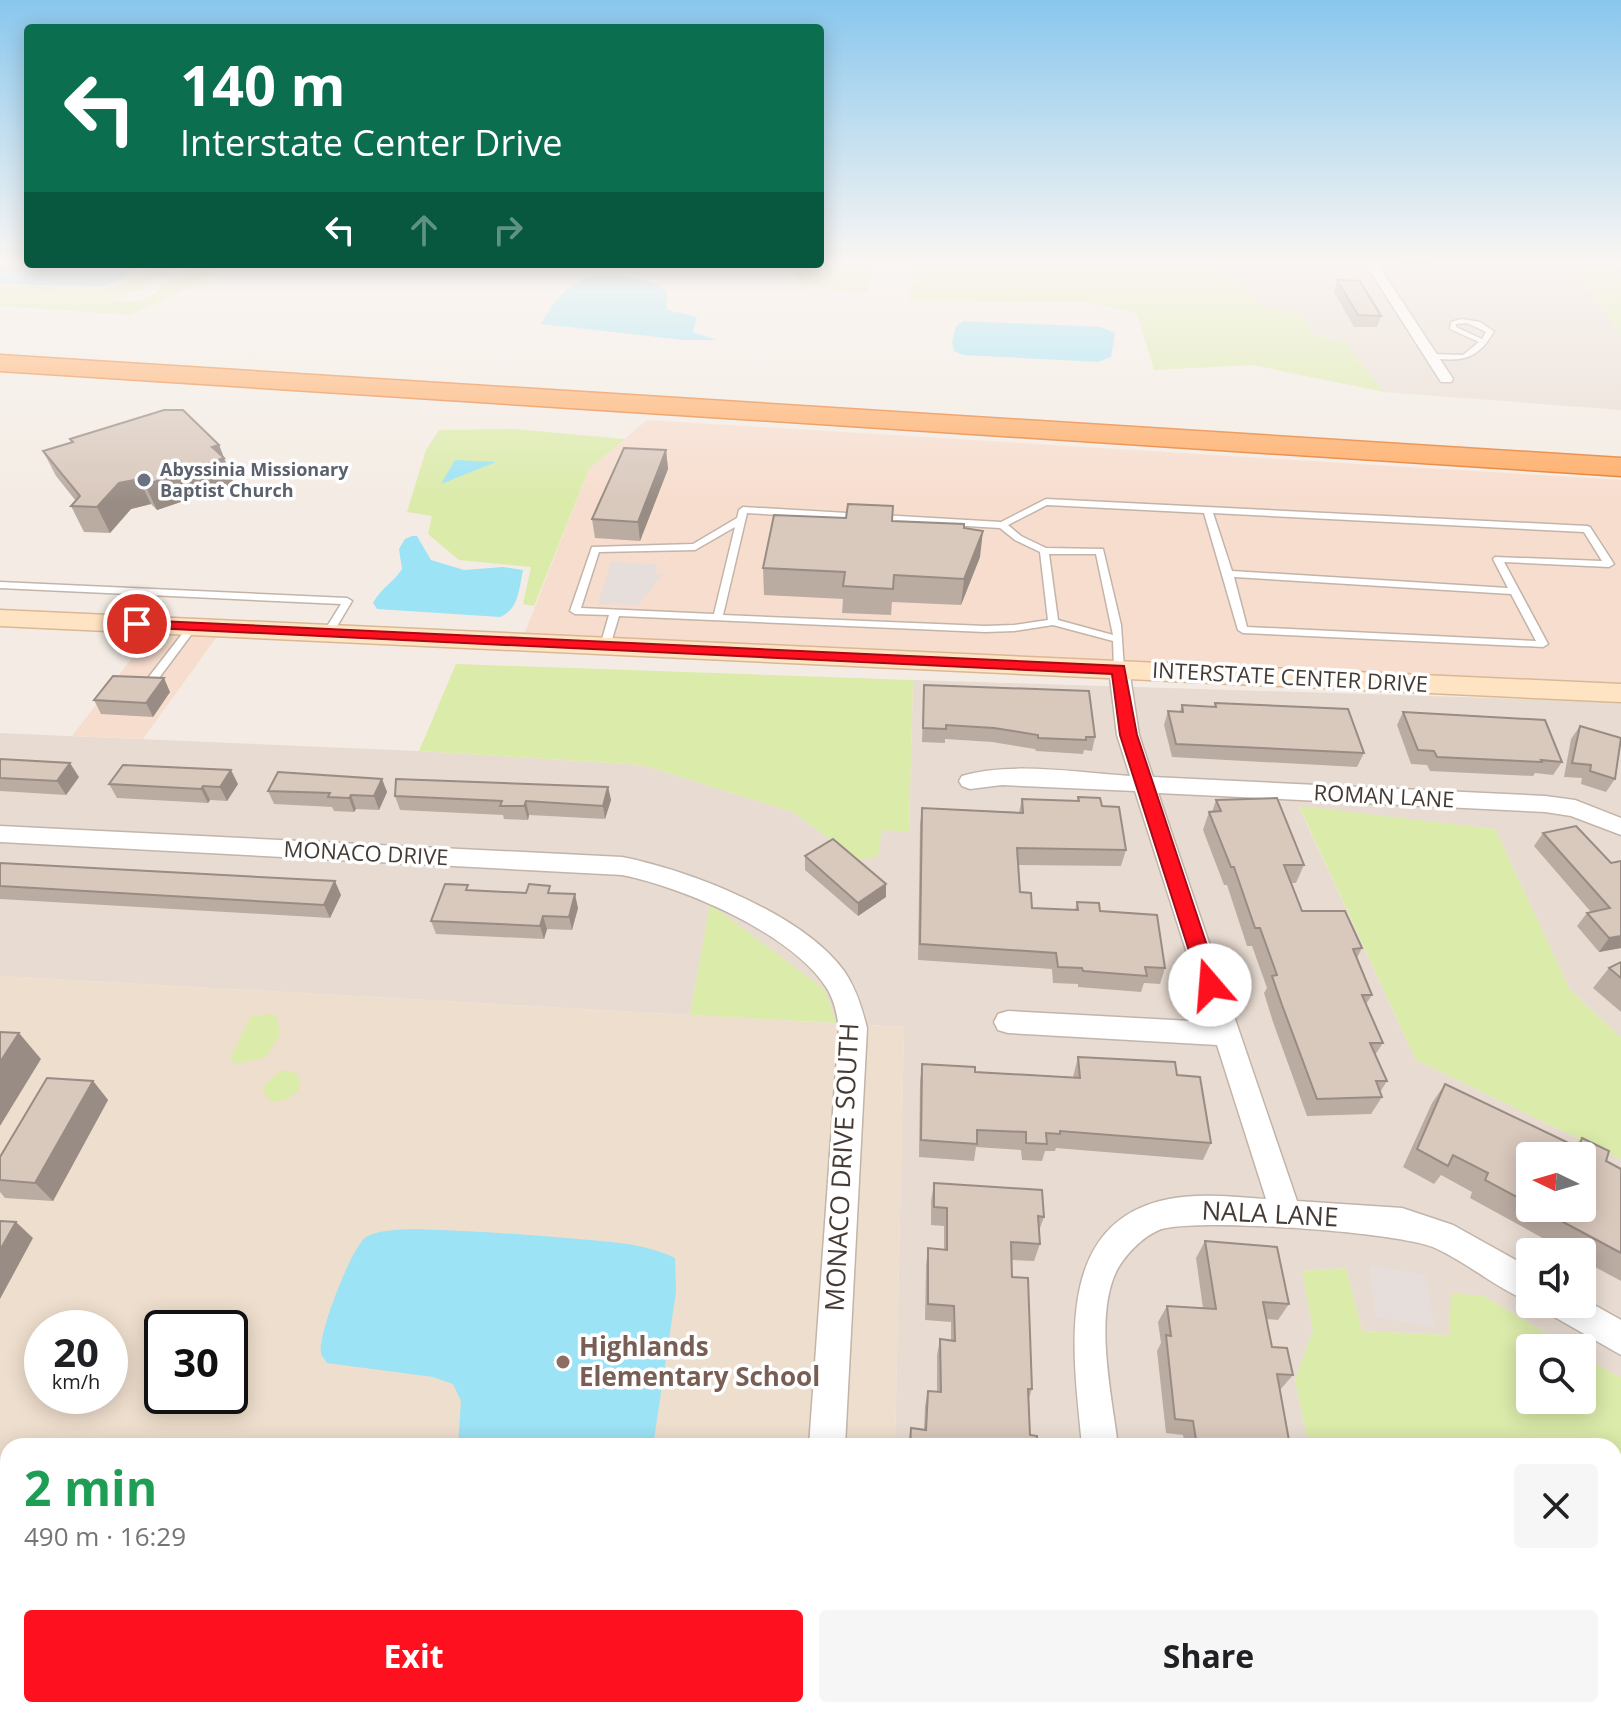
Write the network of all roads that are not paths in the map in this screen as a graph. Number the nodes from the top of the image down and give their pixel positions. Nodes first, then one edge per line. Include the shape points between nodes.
1 (81, 343) edge
2 (1423, 343) edge
3 (1483, 343) edge
4 (1431, 356) junction
5 (0, 363) edge
6 (1446, 379) dead end
7 (1621, 442) edge
8 (1621, 467) edge
9 (1208, 511) junction
10 (740, 520) junction
11 (1002, 525) junction
12 (1044, 551) junction
13 (1228, 574) junction
14 (0, 585) edge
15 (1514, 591) junction
16 (615, 613) junction
17 (718, 616) junction
18 (0, 618) edge
19 (1053, 622) junction
20 (192, 627) junction
21 (328, 633) junction
22 (1117, 639) junction
23 (605, 646) junction
24 (1119, 669) junction
25 (152, 680) edge
26 (1621, 693) edge
27 (970, 781) dead end
28 (1144, 784) junction
29 (1621, 827) edge
30 (0, 834) edge
31 (726, 898) joint
32 (1008, 1022) dead end
33 (1226, 1034) junction
34 (1286, 1213) junction
35 (1516, 1278) edge
36 (1586, 1318) edge
37 (1621, 1338) edge
38 (827, 1438) edge
39 (1099, 1438) edge

1 - 7 highway
2 - 4 street
3 - 4 lane via 1465,357
4 - 6 street
5 - 8 highway
9 - 11 lane via 1046,502
9 - 13 lane
9 - 15 lane via 1587,529 1609,564 1498,559
10 - 11 lane via 743,510
10 - 16 lane via 695,547 595,549 575,611
10 - 17 lane
11 - 12 lane
12 - 19 lane
12 - 22 lane via 1100,551
13 - 15 lane
13 - 15 lane via 1243,630 1543,644
14 - 21 lane via 347,601
16 - 17 lane
16 - 23 lane
17 - 19 lane via 985,629
18 - 20 street, INTERSTATE CENTER DRIVE
19 - 22 lane
20 - 21 street, INTERSTATE CENTER DRIVE
20 - 25 lane
21 - 23 street, INTERSTATE CENTER DRIVE
22 - 24 lane
23 - 24 street, INTERSTATE CENTER DRIVE
24 - 26 street, INTERSTATE CENTER DRIVE
24 - 28 street via 1128,735
27 - 28 street, ROMAN LANE via 1002,777
28 - 29 street, ROMAN LANE via 1545,804 1575,808
28 - 33 street
30 - 31 street, MONACO DRIVE via 622,866 662,873
31 - 38 street, MONACO DRIVE SOUTH via 814,956 847,1000 853,1028
32 - 33 street
33 - 34 street
34 - 35 street, NALA LANE via 1402,1223 1442,1235
34 - 39 street, NALA LANE via 1170,1212 1122,1237 1092,1290
36 - 37 street

